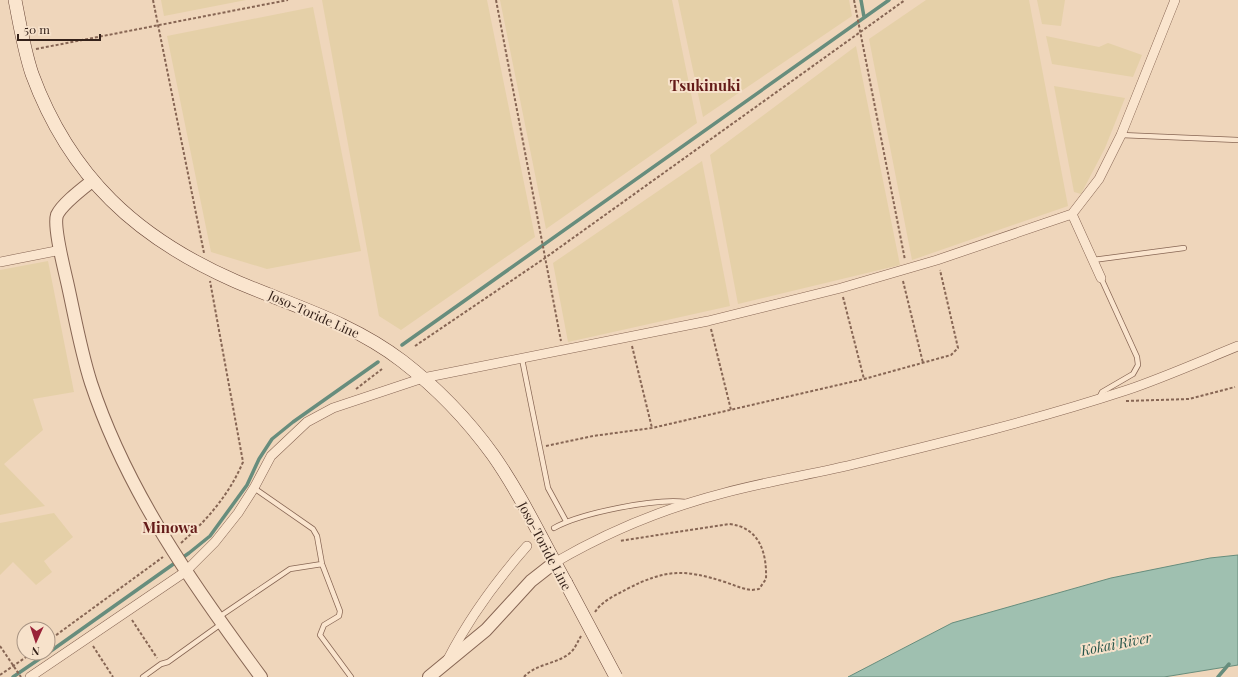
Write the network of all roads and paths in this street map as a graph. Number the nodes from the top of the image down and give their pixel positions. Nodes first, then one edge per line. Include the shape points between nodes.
1 (15, 0) edge
2 (153, 0) edge
3 (288, 0) edge
4 (496, 0) edge
5 (854, 0) edge
6 (905, 0) edge
7 (1175, 0) edge
8 (159, 26) junction
9 (860, 31) junction
10 (26, 50) junction
11 (1121, 136) junction
12 (1238, 140) edge
13 (92, 181) junction
14 (1072, 214) junction
15 (1184, 248) dead end
16 (60, 250) junction
17 (545, 258) junction
18 (937, 260) junction
19 (1093, 260) junction
20 (0, 262) edge
21 (207, 268) junction
22 (904, 270) junction
23 (1101, 278) joint
24 (841, 288) junction
25 (708, 321) junction
26 (629, 337) junction
27 (415, 346) dead end
28 (1238, 346) edge
29 (562, 351) junction
30 (522, 359) junction
31 (923, 363) junction
32 (382, 369) dead end
33 (423, 378) junction
34 (864, 379) junction
35 (1234, 387) dead end
36 (351, 393) dead end
37 (1099, 398) junction
38 (1122, 401) dead end
39 (731, 410) junction
40 (652, 428) junction
41 (539, 448) junction
42 (254, 488) junction
43 (692, 502) junction
44 (566, 521) junction
45 (554, 528) dead end
46 (617, 542) dead end
47 (528, 546) dead end
48 (173, 553) junction
49 (554, 562) junction
50 (322, 564) junction
51 (184, 570) junction
52 (126, 611) junction
53 (592, 618) dead end
54 (219, 621) junction
55 (56, 635) edge
56 (582, 635) dead end
57 (88, 638) junction
58 (0, 646) edge
59 (21, 661) edge
60 (161, 664) junction
61 (446, 664) junction
62 (14, 666) junction
63 (0, 676) edge
64 (21, 677) edge
65 (30, 677) edge
66 (113, 677) edge
67 (143, 677) edge
68 (260, 677) edge
69 (351, 677) edge
70 (429, 677) edge
71 (524, 677) edge
72 (616, 677) edge

1 - 10 main road, Joso-Toride Line
2 - 8 path
3 - 8 path
4 - 17 path
5 - 9 path
6 - 9 path
7 - 11 street
8 - 10 path
8 - 21 path
9 - 17 path
9 - 22 path
10 - 13 main road, Joso-Toride Line via 32,73 54,122 76,160
11 - 12 lane
11 - 14 street via 1099,179
13 - 16 street via 58,214 56,221
13 - 21 main road, Joso-Toride Line via 130,218 153,236
14 - 18 street
14 - 19 street
15 - 19 lane
16 - 20 street
16 - 48 street via 84,359 105,420 143,501
17 - 27 path
17 - 29 path
18 - 22 street
18 - 31 path via 958,348 951,355
19 - 23 street
21 - 33 main road, Joso-Toride Line via 354,330
21 - 48 path via 243,462 234,483 204,523
22 - 24 street
22 - 31 path
23 - 37 lane via 1138,365 1132,374 1102,392
24 - 25 street
24 - 34 path
25 - 26 street
25 - 39 path
26 - 29 street
26 - 40 path
28 - 37 street
29 - 30 street
30 - 33 street
30 - 41 lane
31 - 34 path
32 - 36 path
33 - 42 street via 333,408 307,422 271,456
33 - 49 main road, Joso-Toride Line via 460,415 493,456 524,505
34 - 39 path
35 - 38 path via 1189,399
37 - 43 street via 1013,425
39 - 40 path
40 - 41 path via 593,436
41 - 44 lane via 548,488
42 - 50 lane via 313,529 317,536
42 - 51 street via 215,542
43 - 44 lane via 657,501
43 - 49 street via 599,539
44 - 45 lane
46 - 53 path via 729,524 742,525 753,533 763,549 766,579 759,589 752,590 687,573 671,572 657,575 599,606
47 - 61 street via 505,571 458,640
48 - 51 street
48 - 55 path
49 - 61 street via 531,581 486,630
49 - 72 main road, Joso-Toride Line, bridge
50 - 54 lane via 290,569
50 - 69 lane via 340,611 339,616 324,625 320,635
51 - 52 street
51 - 54 street
52 - 57 street
52 - 60 path
54 - 60 lane via 168,662
54 - 68 street
56 - 71 path via 573,650 565,656 544,664
57 - 65 street
57 - 66 path
58 - 62 path
59 - 62 path
60 - 67 lane
61 - 70 street
62 - 63 path
62 - 64 path

